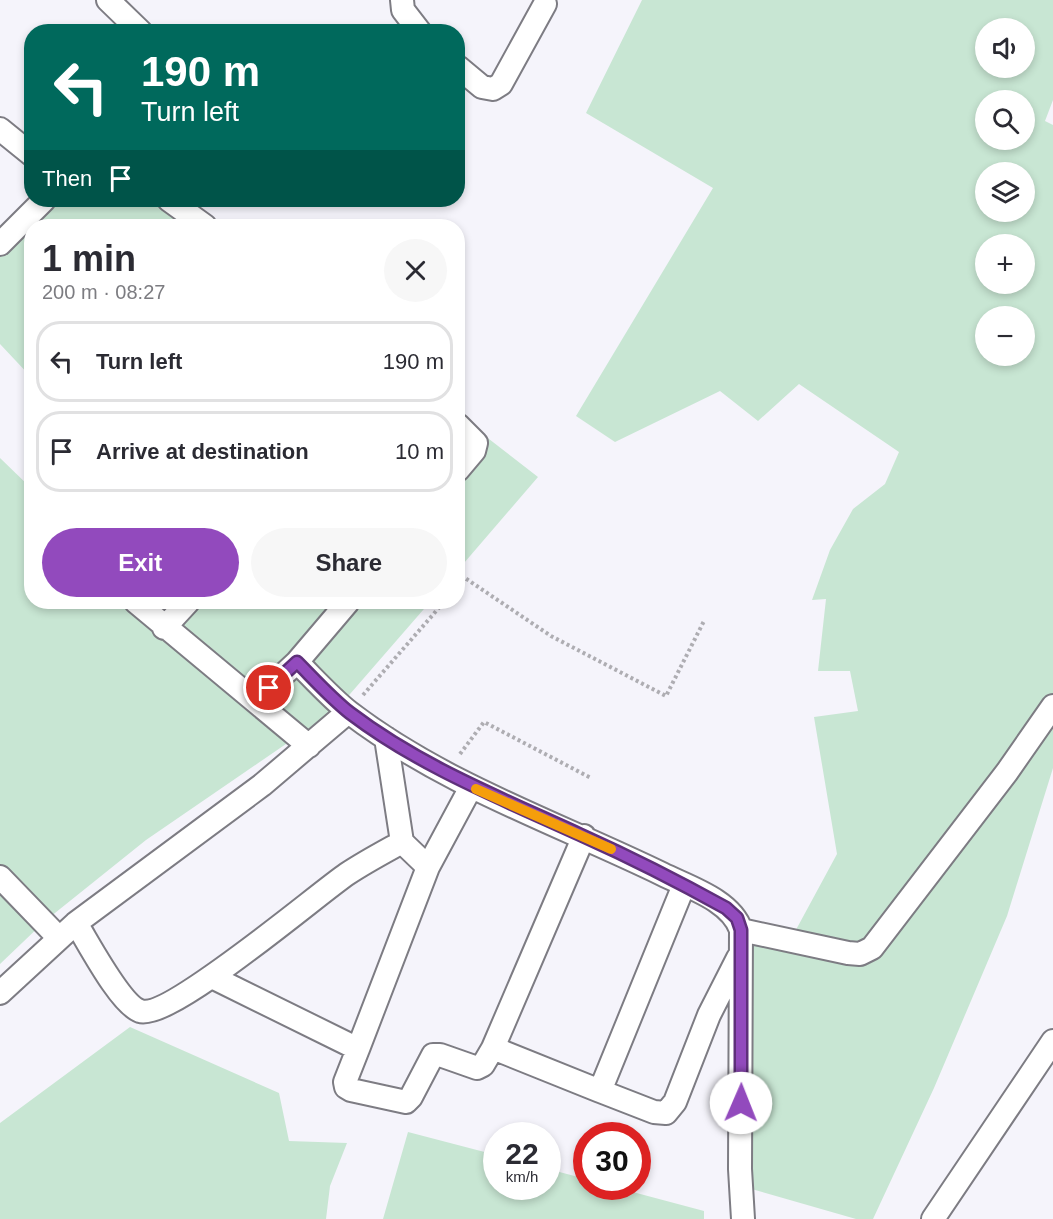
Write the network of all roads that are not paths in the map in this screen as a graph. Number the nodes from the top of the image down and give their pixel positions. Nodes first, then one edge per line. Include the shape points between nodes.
1 (108, 0) edge
2 (402, 0) edge
3 (545, 4) dead end
4 (133, 24) edge
5 (414, 24) edge
6 (465, 73) edge
7 (0, 129) edge
8 (24, 148) edge
9 (37, 207) edge
10 (179, 207) edge
11 (25, 219) edge
12 (195, 219) edge
13 (24, 220) edge
14 (0, 244) edge
15 (465, 432) edge
16 (465, 461) edge
17 (144, 609) edge
18 (182, 609) edge
19 (342, 609) edge
20 (164, 628) junction
21 (297, 662) junction
22 (255, 701) junction
23 (1053, 706) edge
24 (348, 712) junction
25 (386, 738) junction
26 (309, 746) junction
27 (471, 787) junction
28 (584, 836) junction
29 (402, 842) junction
30 (428, 867) junction
31 (0, 878) edge
32 (684, 885) junction
33 (76, 923) junction
34 (741, 930) junction
35 (58, 937) junction
36 (740, 956) junction
37 (212, 977) junction
38 (0, 993) edge
39 (1053, 1041) edge
40 (493, 1048) junction
41 (357, 1049) junction
42 (600, 1091) junction
43 (743, 1219) edge
44 (933, 1219) edge

1 - 4 street
2 - 5 street via 403,10
3 - 6 street via 501,84 493,89 482,87
7 - 8 street
9 - 11 street
10 - 12 street
13 - 14 street
15 - 16 street via 476,443
17 - 20 street
18 - 20 street
19 - 21 street
20 - 22 street
21 - 22 street
21 - 24 street
22 - 26 street
23 - 34 street via 872,948 861,954 849,953
24 - 25 street
24 - 26 street
25 - 27 street
25 - 29 street
26 - 33 street
27 - 28 street
27 - 30 street
28 - 32 street
28 - 40 street
29 - 30 street
29 - 37 street via 348,874
30 - 41 street
31 - 35 street
32 - 34 street via 726,908 737,918
32 - 42 street
33 - 35 street
33 - 37 street via 124,998 140,1011 155,1010
34 - 36 street
35 - 38 street
36 - 42 street via 709,1015 675,1102 666,1113
36 - 43 street
37 - 41 street
39 - 44 street
40 - 41 street via 477,1068 433,1055 406,1102 346,1087
40 - 42 street

